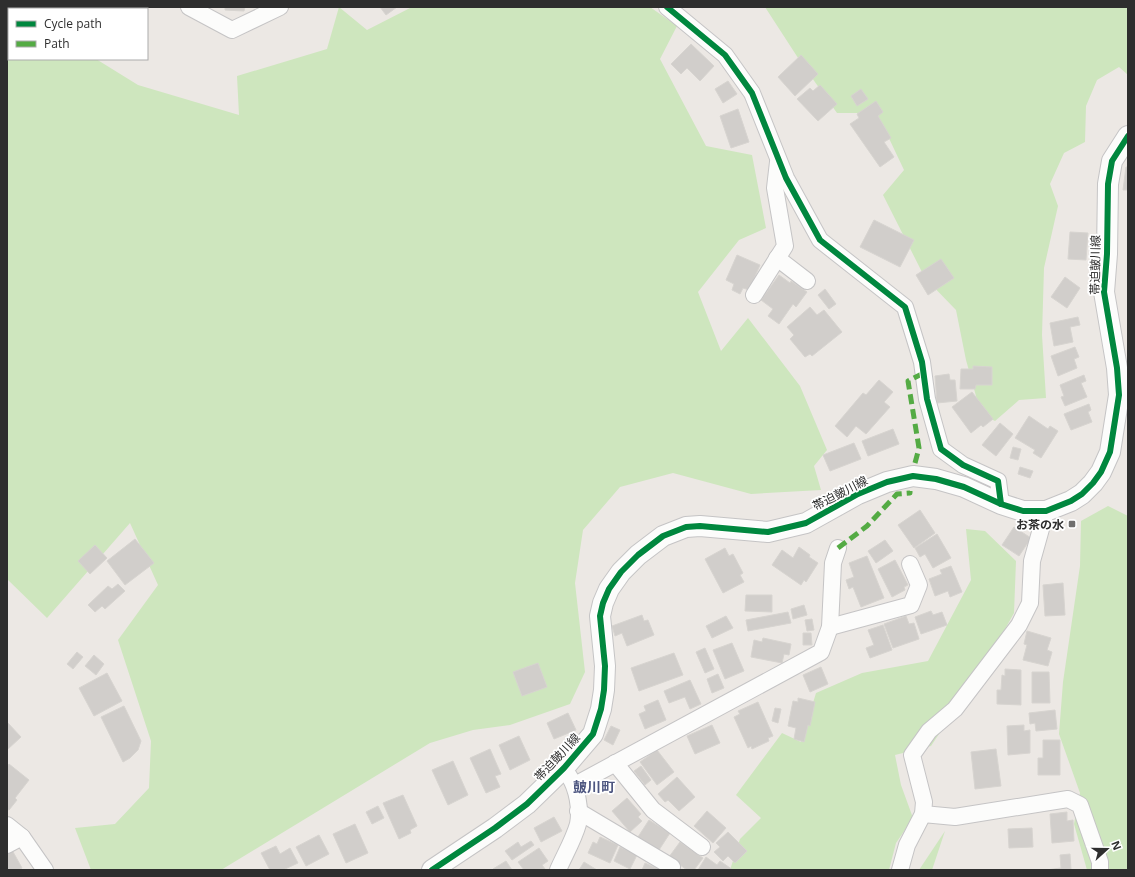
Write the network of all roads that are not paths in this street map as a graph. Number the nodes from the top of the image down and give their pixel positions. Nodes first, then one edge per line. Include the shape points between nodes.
1 (280, 7) edge
2 (667, 7) edge
3 (194, 9) edge
4 (1128, 136) edge
5 (778, 159) junction
6 (777, 258) junction
7 (807, 281) dead end
8 (754, 295) dead end
9 (1001, 504) junction
10 (1046, 510) junction
11 (838, 548) dead end
12 (910, 564) dead end
13 (830, 627) junction
14 (616, 763) junction
15 (564, 768) junction
16 (575, 785) junction
17 (578, 811) junction
18 (923, 814) junction
19 (7, 825) edge
20 (22, 837) junction
21 (7, 845) edge
22 (702, 848) dead end
23 (672, 867) dead end
24 (45, 870) edge
25 (432, 870) edge
26 (558, 870) edge
27 (900, 870) edge
28 (1100, 870) edge

1 - 3 street via 232,30
2 - 5 street via 725,55 752,93
4 - 10 street, 帯迫皷川線 via 1112,161 1108,184 1104,292 1119,395 1110,452 1101,472 1082,494
5 - 6 street via 775,188 785,246
5 - 9 street via 820,240 905,307 922,362 926,399 941,449 963,466 998,481
6 - 7 street
6 - 8 street
9 - 10 street, 帯迫皷川線 via 1023,511
9 - 15 street, 帯迫皷川線 via 936,479 913,476 887,482 858,494 806,523 768,532 693,526 674,530 662,536 621,572 603,602 600,616 605,666 601,709 593,734
10 - 18 street via 1032,561 1030,603 1019,624 955,709 928,731 912,755 924,802
11 - 13 street via 833,563
12 - 13 street via 920,585 911,605
13 - 14 street via 821,652
14 - 16 street
14 - 22 street via 653,810
15 - 16 street
15 - 25 street, 帯迫皷川線 via 527,804
16 - 17 street
17 - 23 street
17 - 26 street via 578,824
18 - 27 street via 907,845
18 - 28 street via 955,817 1068,800 1080,805 1100,862
19 - 20 street
20 - 21 street
20 - 24 street

